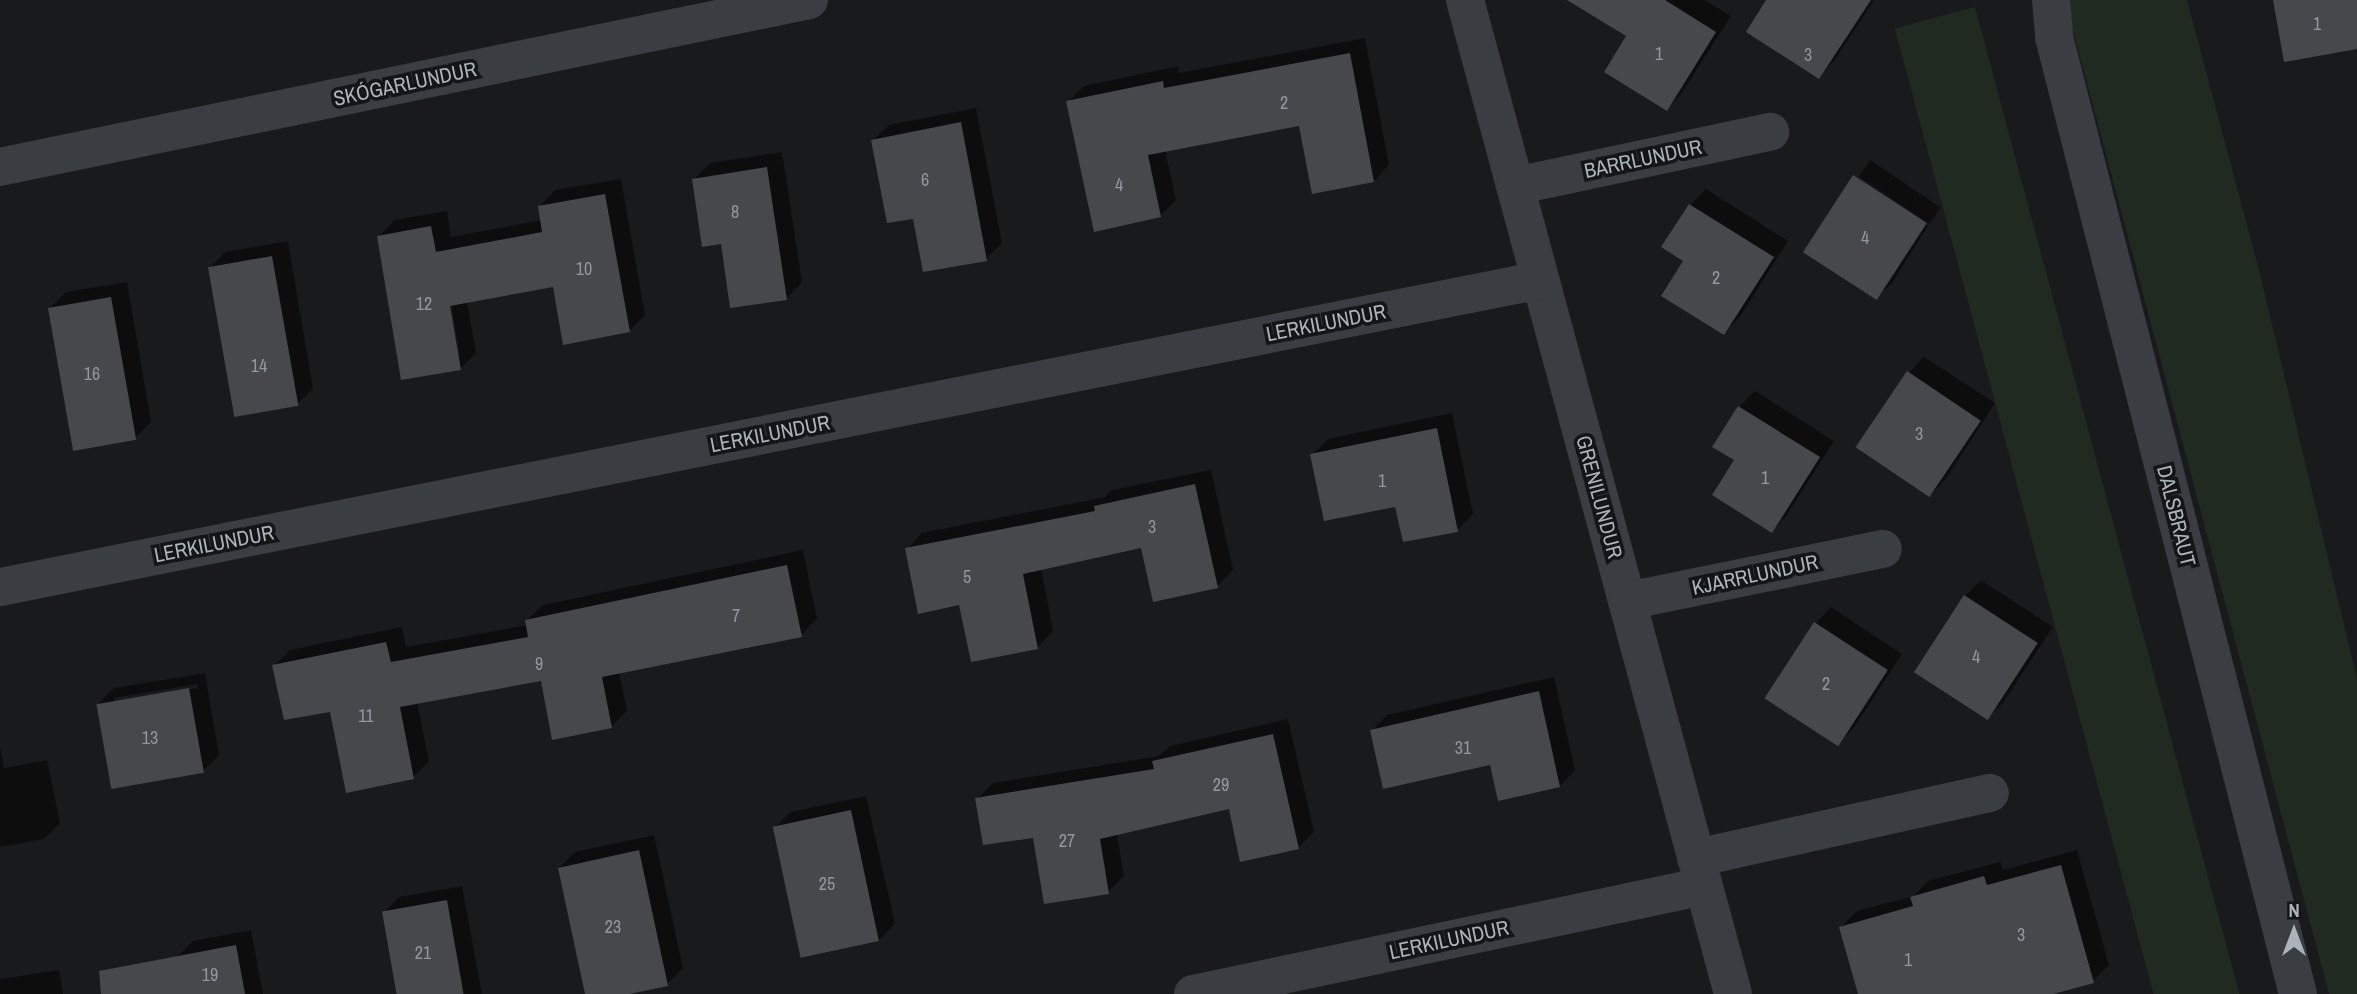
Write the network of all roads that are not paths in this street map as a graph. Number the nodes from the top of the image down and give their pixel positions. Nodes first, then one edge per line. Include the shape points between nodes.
1 (809, 0) edge
2 (1465, 0) edge
3 (2033, 0) edge
4 (2051, 0) edge
5 (2054, 37) junction
6 (1770, 132) dead end
7 (0, 167) edge
8 (1515, 186) junction
9 (1541, 280) junction
10 (1883, 549) dead end
11 (0, 587) edge
12 (1627, 601) junction
13 (1990, 793) dead end
14 (1700, 872) junction
15 (1193, 994) edge
16 (1733, 994) edge
17 (2298, 994) edge

1 - 7 street, SKÓGARLUNDUR
2 - 8 street, GRENILUNDUR
3 - 5 street, DALSBRAUT
4 - 5 street, DALSBRAUT
5 - 17 street, DALSBRAUT
6 - 8 street, BARRLUNDUR
8 - 9 street, GRENILUNDUR
9 - 11 street, LERKILUNDUR
9 - 12 street, GRENILUNDUR
10 - 12 street, KJARRLUNDUR
12 - 14 street, GRENILUNDUR
13 - 14 street, LERKILUNDUR
14 - 15 street, LERKILUNDUR
14 - 16 street, GRENILUNDUR

